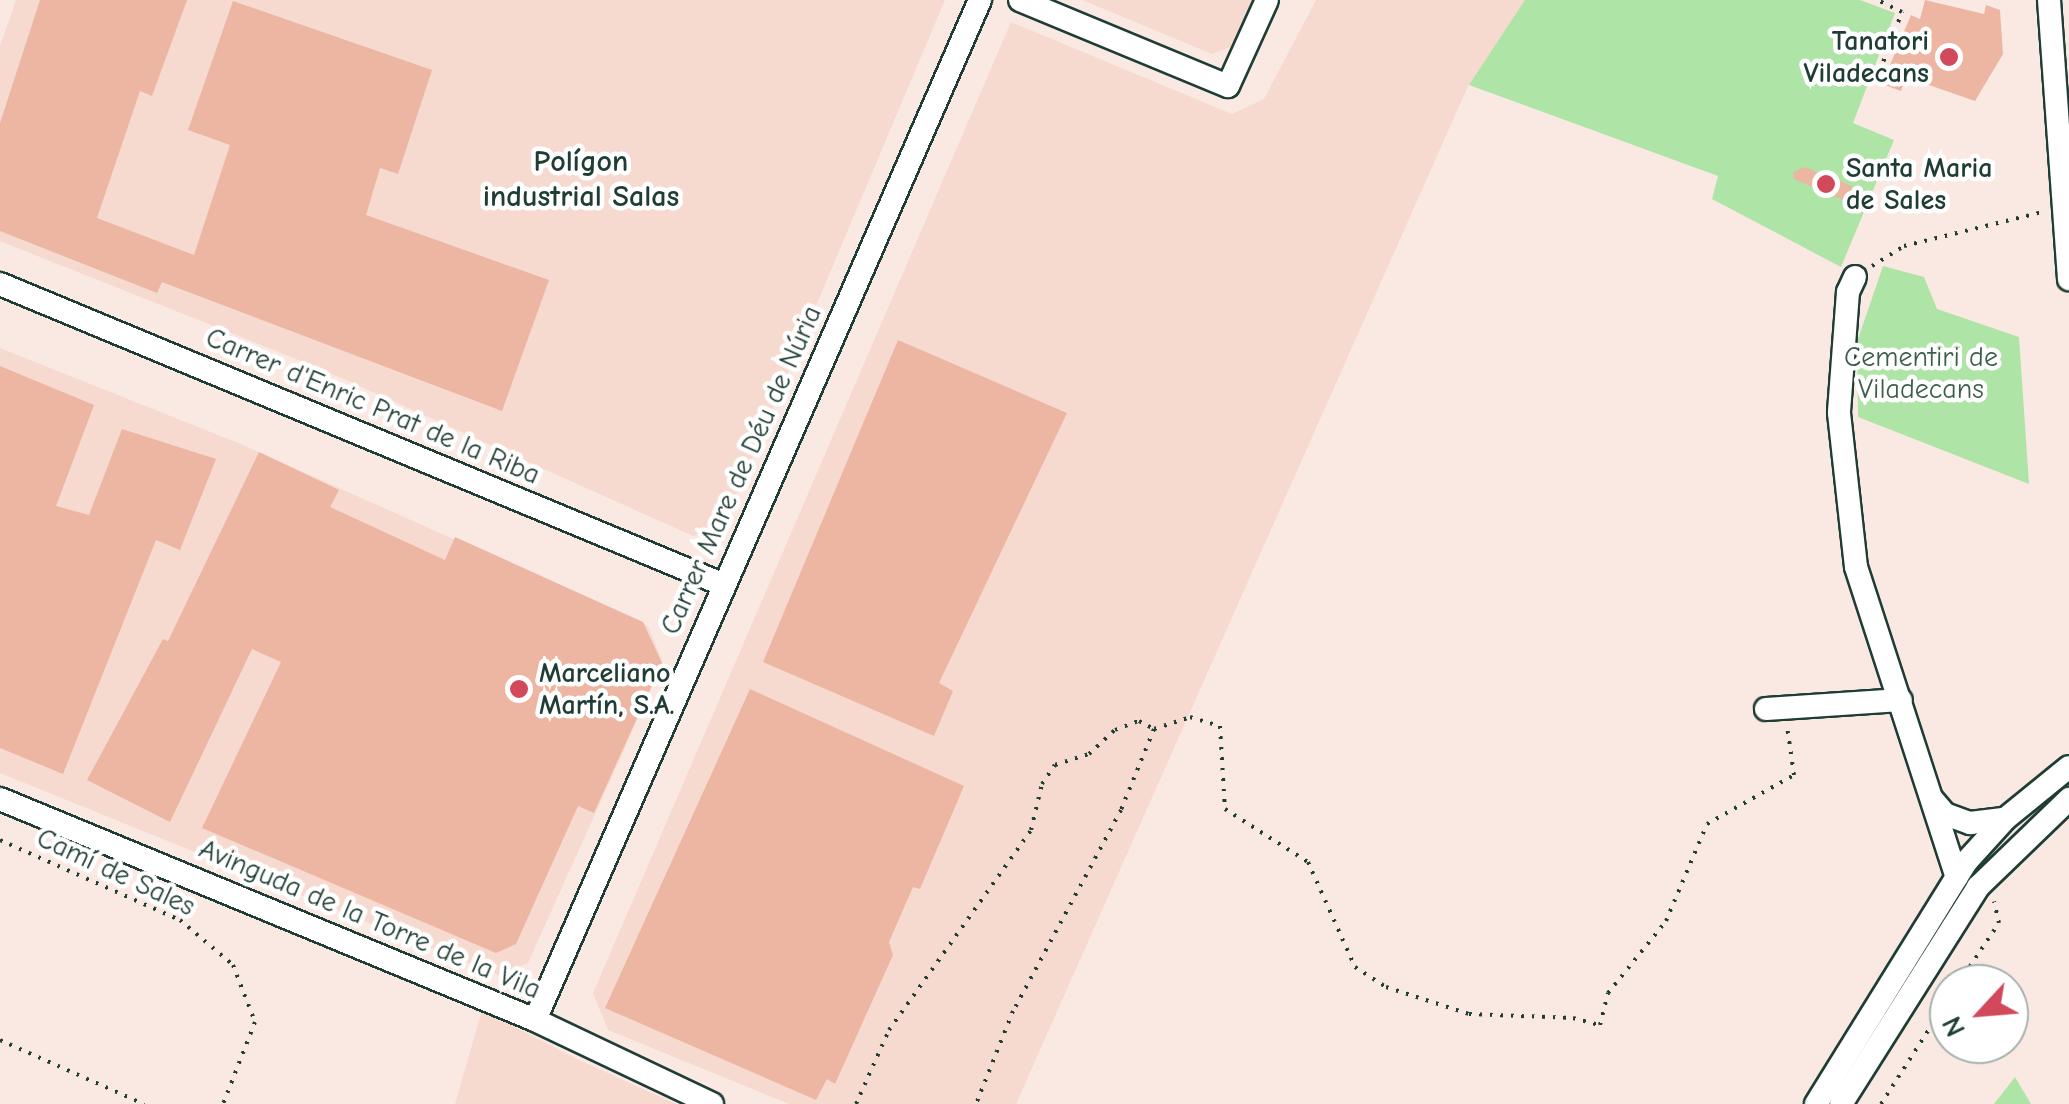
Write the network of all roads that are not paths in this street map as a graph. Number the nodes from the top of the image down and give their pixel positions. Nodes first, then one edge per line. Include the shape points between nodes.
1 (980, 0) edge
2 (1020, 0) edge
3 (1267, 0) edge
4 (2049, 0) edge
5 (1854, 277) road end
6 (2069, 280) edge
7 (0, 284) edge
8 (724, 584) junction
9 (1901, 700) junction
10 (1766, 709) dead end
11 (2069, 767) edge
12 (1932, 798) junction
13 (0, 799) edge
14 (2069, 799) edge
15 (2005, 818) junction
16 (1956, 877) junction
17 (536, 1020) junction
18 (712, 1104) edge
19 (1816, 1104) edge
20 (1841, 1104) edge

1 - 8 street, Carrer Mare de Déu de Núria
2 - 3 street via 1228,86
4 - 6 street
5 - 9 street via 1840,370 1850,528 1868,616
7 - 8 street, Carrer d'Enric Prat de la Riba
8 - 17 street, Carrer Mare de Déu de Núria
9 - 10 street
9 - 12 street
11 - 15 street
12 - 15 street via 1945,814 1970,823
12 - 16 street
13 - 17 street, Avinguda de la Torre de la Vila
14 - 20 street via 1978,887
15 - 16 street
16 - 19 street
17 - 18 street, Avinguda de la Torre de la Vila

